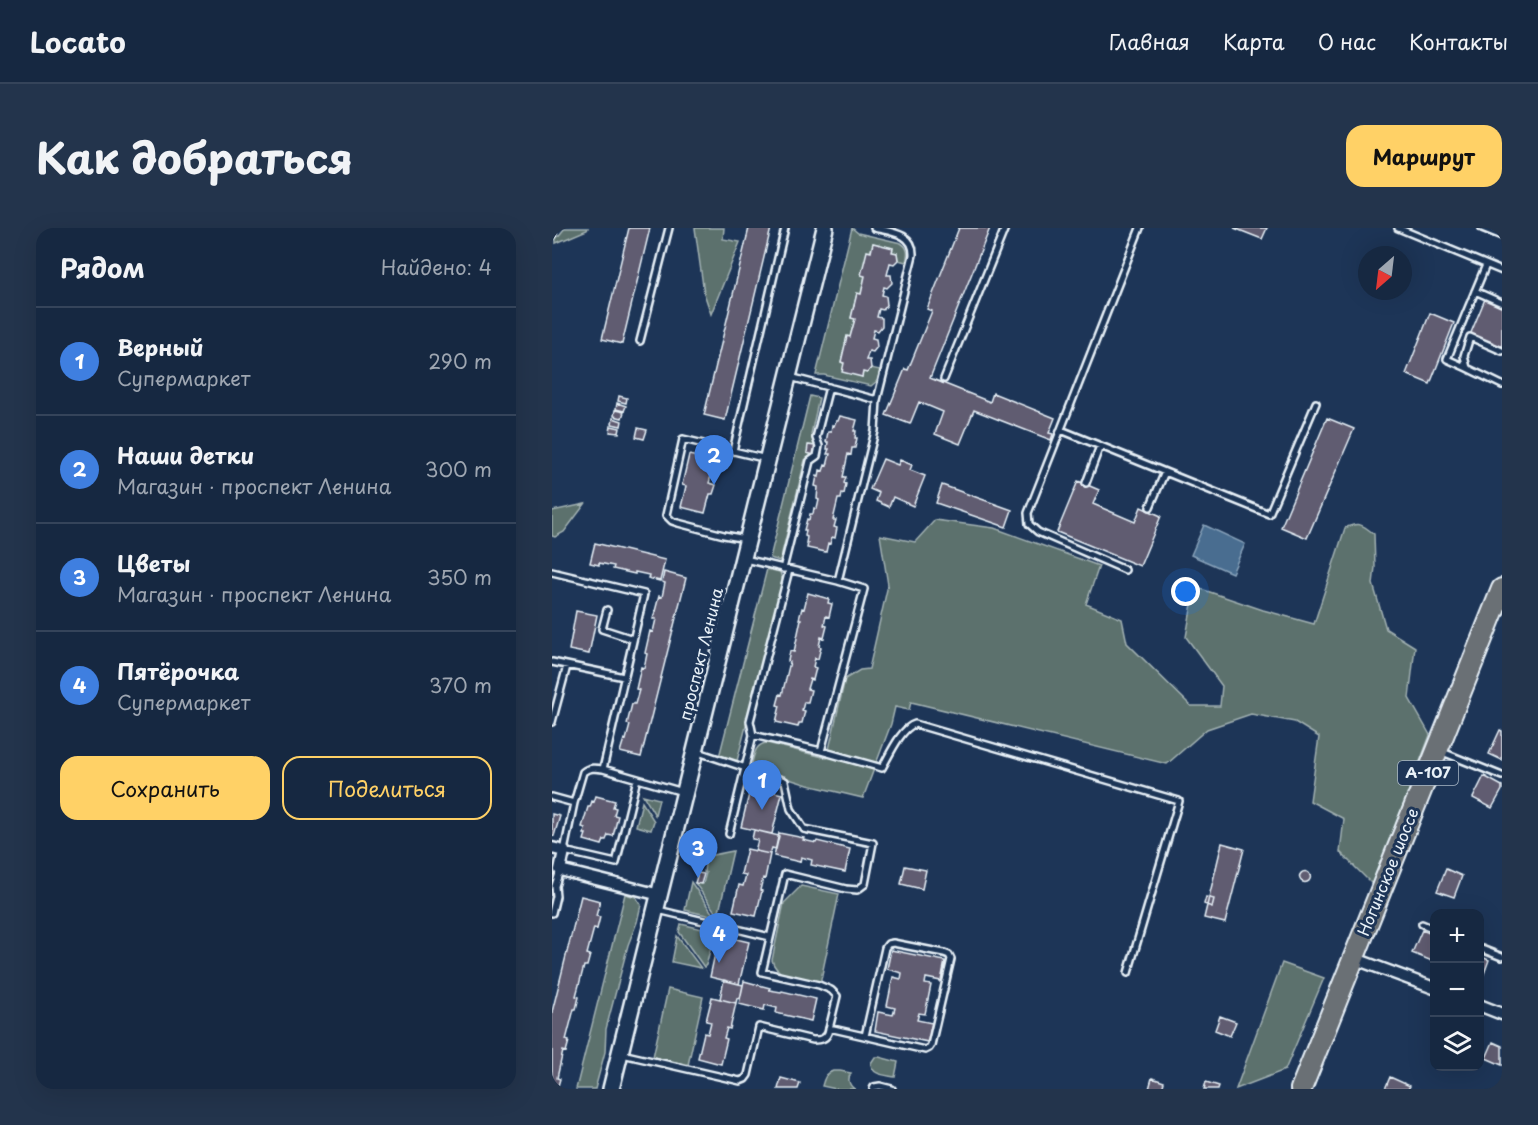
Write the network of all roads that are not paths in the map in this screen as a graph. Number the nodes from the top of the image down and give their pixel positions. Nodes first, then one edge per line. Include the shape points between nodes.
1 (554, 228) edge
2 (669, 228) edge
3 (785, 228) edge
4 (825, 228) edge
5 (874, 228) edge
6 (1005, 228) edge
7 (1140, 228) edge
8 (1398, 228) edge
9 (1482, 228) edge
10 (552, 236) edge
11 (1502, 236) edge
12 (1486, 265) junction
13 (1502, 272) edge
14 (1475, 291) junction
15 (1502, 303) edge
16 (640, 341) dead end
17 (1502, 351) edge
18 (1467, 368) junction
19 (789, 376) junction
20 (944, 379) dead end
21 (1502, 385) edge
22 (829, 387) junction
23 (877, 400) junction
24 (1316, 403) dead end
25 (1061, 430) junction
26 (1100, 446) junction
27 (733, 451) junction
28 (768, 459) junction
29 (1164, 472) junction
30 (1086, 483) dead end
31 (1150, 507) dead end
32 (748, 540) junction
33 (744, 559) junction
34 (786, 569) junction
35 (1125, 570) dead end
36 (552, 572) edge
37 (838, 581) junction
38 (1502, 589) edge
39 (607, 610) dead end
40 (1496, 620) edge
41 (633, 639) junction
42 (552, 662) edge
43 (567, 666) junction
44 (624, 677) junction
45 (552, 722) edge
46 (753, 735) junction
47 (1437, 750) junction
48 (821, 751) junction
49 (695, 752) junction
50 (603, 769) junction
51 (744, 769) junction
52 (1502, 776) edge
53 (637, 779) junction
54 (685, 793) junction
55 (552, 797) edge
56 (574, 803) junction
57 (729, 834) dead end
58 (552, 848) edge
59 (564, 851) junction
60 (560, 870) junction
61 (554, 886) edge
62 (658, 902) junction
63 (552, 913) edge
64 (1422, 924) dead end
65 (1430, 927) edge
66 (770, 938) junction
67 (1484, 950) edge
68 (1502, 957) edge
69 (1353, 958) junction
70 (1128, 973) dead end
71 (1430, 984) edge
72 (1484, 1007) edge
73 (1502, 1014) edge
74 (829, 1029) junction
75 (865, 1036) junction
76 (620, 1053) junction
77 (611, 1089) edge
78 (873, 1089) edge
79 (892, 1089) edge
80 (1301, 1089) edge

1 - 10 lane
2 - 16 lane
3 - 27 lane
4 - 19 main road, проспект Ленина
5 - 23 lane via 901,234 913,249
6 - 20 lane
7 - 25 lane
8 - 12 lane
9 - 11 lane
12 - 13 lane
12 - 14 lane
14 - 15 lane
14 - 18 lane via 1447,359
17 - 18 lane via 1470,338 1464,356
18 - 21 lane
19 - 22 lane
19 - 28 main road, проспект Ленина
22 - 23 lane
22 - 34 lane via 816,438 817,456 810,461
23 - 37 lane via 875,431
24 - 29 lane via 1269,514
25 - 26 lane
25 - 35 lane via 1028,513 1029,524 1038,532
26 - 29 lane
26 - 30 lane
27 - 28 lane
27 - 32 lane via 683,439 666,516 678,523
28 - 32 main road, проспект Ленина
29 - 31 lane
32 - 33 main road, проспект Ленина
33 - 34 lane
33 - 49 main road, проспект Ленина
34 - 37 lane
34 - 46 lane via 750,722
36 - 41 lane via 644,594
37 - 48 lane via 864,589
38 - 40 highway, Ногинское шоссе / А-107
39 - 41 lane via 602,629
40 - 47 highway, Ногинское шоссе / А-107
41 - 44 lane
42 - 43 lane
43 - 44 lane
43 - 45 lane
44 - 50 lane
46 - 48 lane
46 - 51 lane
47 - 52 lane
47 - 69 highway, Ногинское шоссе / А-107
48 - 70 lane via 882,768 903,731 915,724 1179,801
49 - 51 lane
49 - 54 main road, проспект Ленина
50 - 53 lane
50 - 56 lane via 583,772
51 - 57 lane
51 - 66 lane via 785,781 791,809 804,829 873,843 865,884 857,890 785,874
53 - 54 lane
53 - 59 lane via 616,864
54 - 62 main road, проспект Ленина
55 - 56 lane
56 - 59 lane
58 - 59 street
59 - 60 street
60 - 61 lane
60 - 62 street
61 - 63 lane
62 - 66 lane
62 - 76 main road, проспект Ленина
64 - 65 lane
66 - 74 lane via 762,972 833,992 837,996
67 - 68 lane
69 - 71 street
69 - 80 highway, Ногинское шоссе / А-107
72 - 73 street
74 - 75 lane
74 - 76 lane via 826,1036 813,1040 759,1027 748,1075 740,1081
75 - 75 lane via 888,944 949,956 928,1048
76 - 77 main road, проспект Ленина
78 - 79 lane

